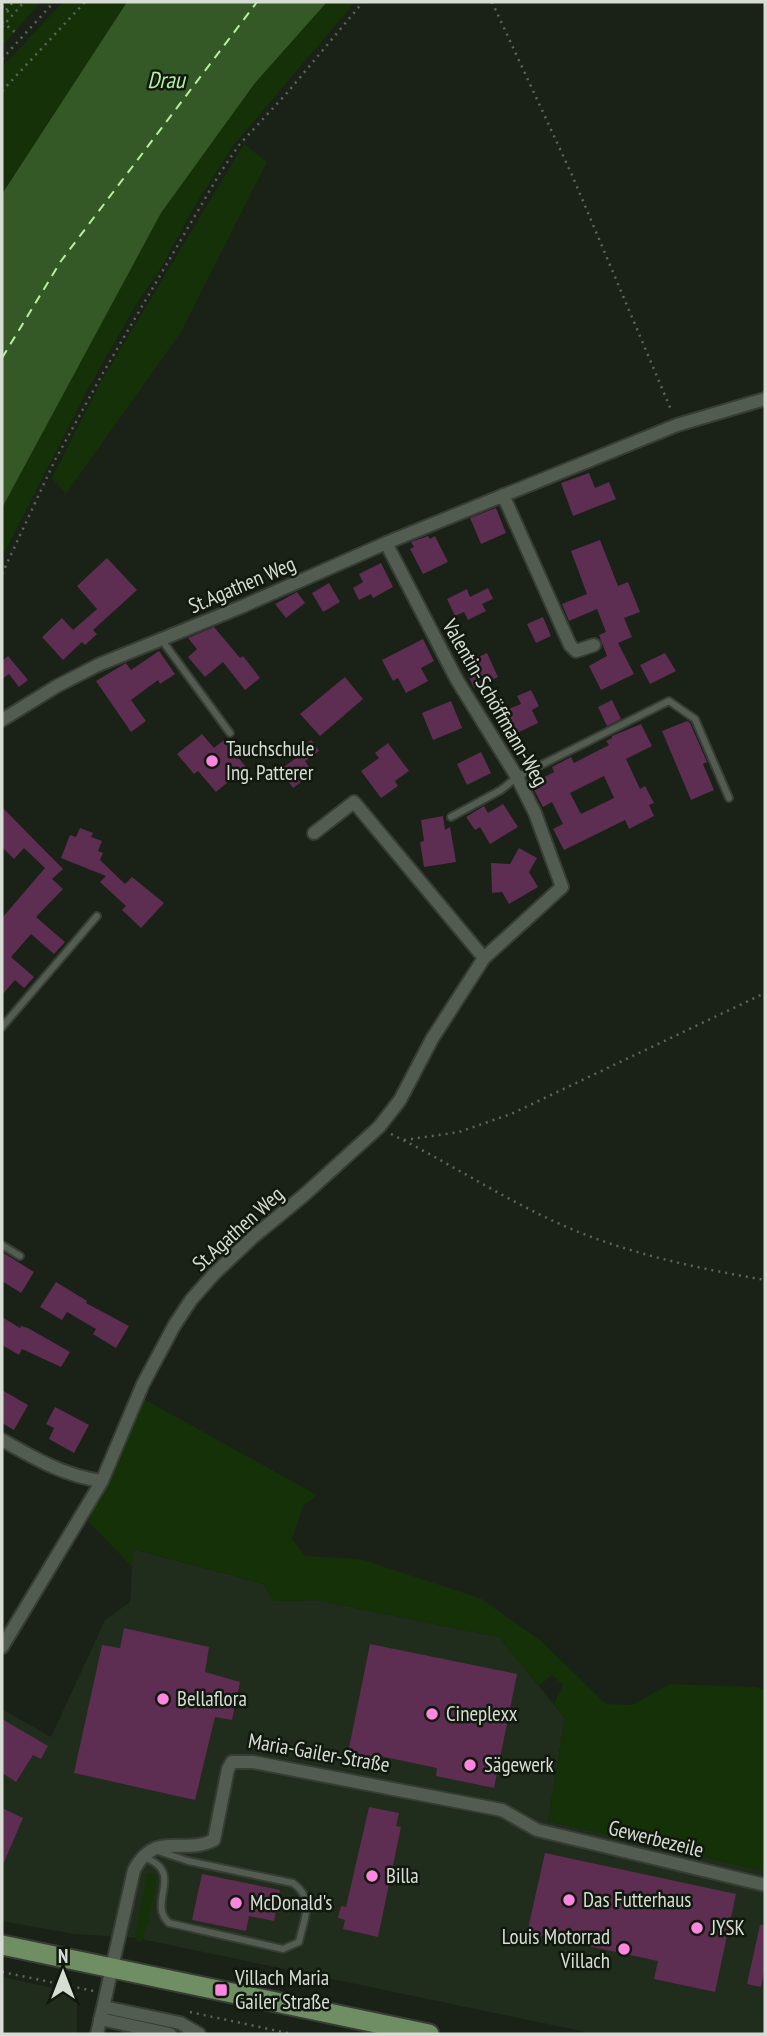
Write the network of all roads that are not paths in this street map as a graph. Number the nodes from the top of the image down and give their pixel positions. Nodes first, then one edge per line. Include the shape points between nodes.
1 (765, 399) edge
2 (503, 495) junction
3 (386, 543) junction
4 (161, 639) junction
5 (594, 645) dead end
6 (2, 720) edge
7 (230, 733) dead end
8 (517, 777) junction
9 (729, 798) dead end
10 (451, 817) dead end
11 (314, 833) dead end
12 (562, 887) joint
13 (97, 916) dead end
14 (484, 958) junction
15 (2, 1027) edge
16 (2, 1245) edge
17 (20, 1256) dead end
18 (2, 1440) edge
19 (102, 1481) junction
20 (2, 1647) edge
21 (537, 1830) joint
22 (147, 1853) junction
23 (765, 1885) edge
24 (2, 1945) edge
25 (113, 1967) junction
26 (102, 2013) junction
27 (97, 2034) edge
28 (170, 2034) edge
29 (200, 2034) edge
30 (429, 2034) edge

1 - 2 street, St.Agathen Weg via 677,425
2 - 3 street, St.Agathen Weg
2 - 5 street via 570,645 576,651
3 - 4 street, St.Agathen Weg
3 - 8 street, Valentin-Schöffmann-Weg via 457,680
4 - 6 street, St.Agathen Weg via 98,665
4 - 7 lane
8 - 9 lane via 669,701 695,719
8 - 10 lane
8 - 12 street, Valentin-Schöffmann-Weg
11 - 14 street via 354,802
12 - 14 street, St.Agathen Weg
13 - 15 lane
14 - 19 street, St.Agathen Weg via 432,1039 400,1100 379,1127 253,1237 191,1300 143,1384
16 - 17 lane
18 - 19 street via 46,1465
19 - 20 street, St.Agathen Weg
21 - 22 street, Maria-Gailer-Straße via 502,1810 253,1762 232,1762 214,1840
21 - 23 street, Gewerbezeile
22 - 22 lane via 162,1868 162,1910 169,1923 283,1949 299,1942 307,1900 303,1890 292,1883
22 - 25 street via 134,1870
24 - 25 main road
25 - 26 street
25 - 30 main road
26 - 27 street
26 - 28 street
26 - 29 street via 180,2023

